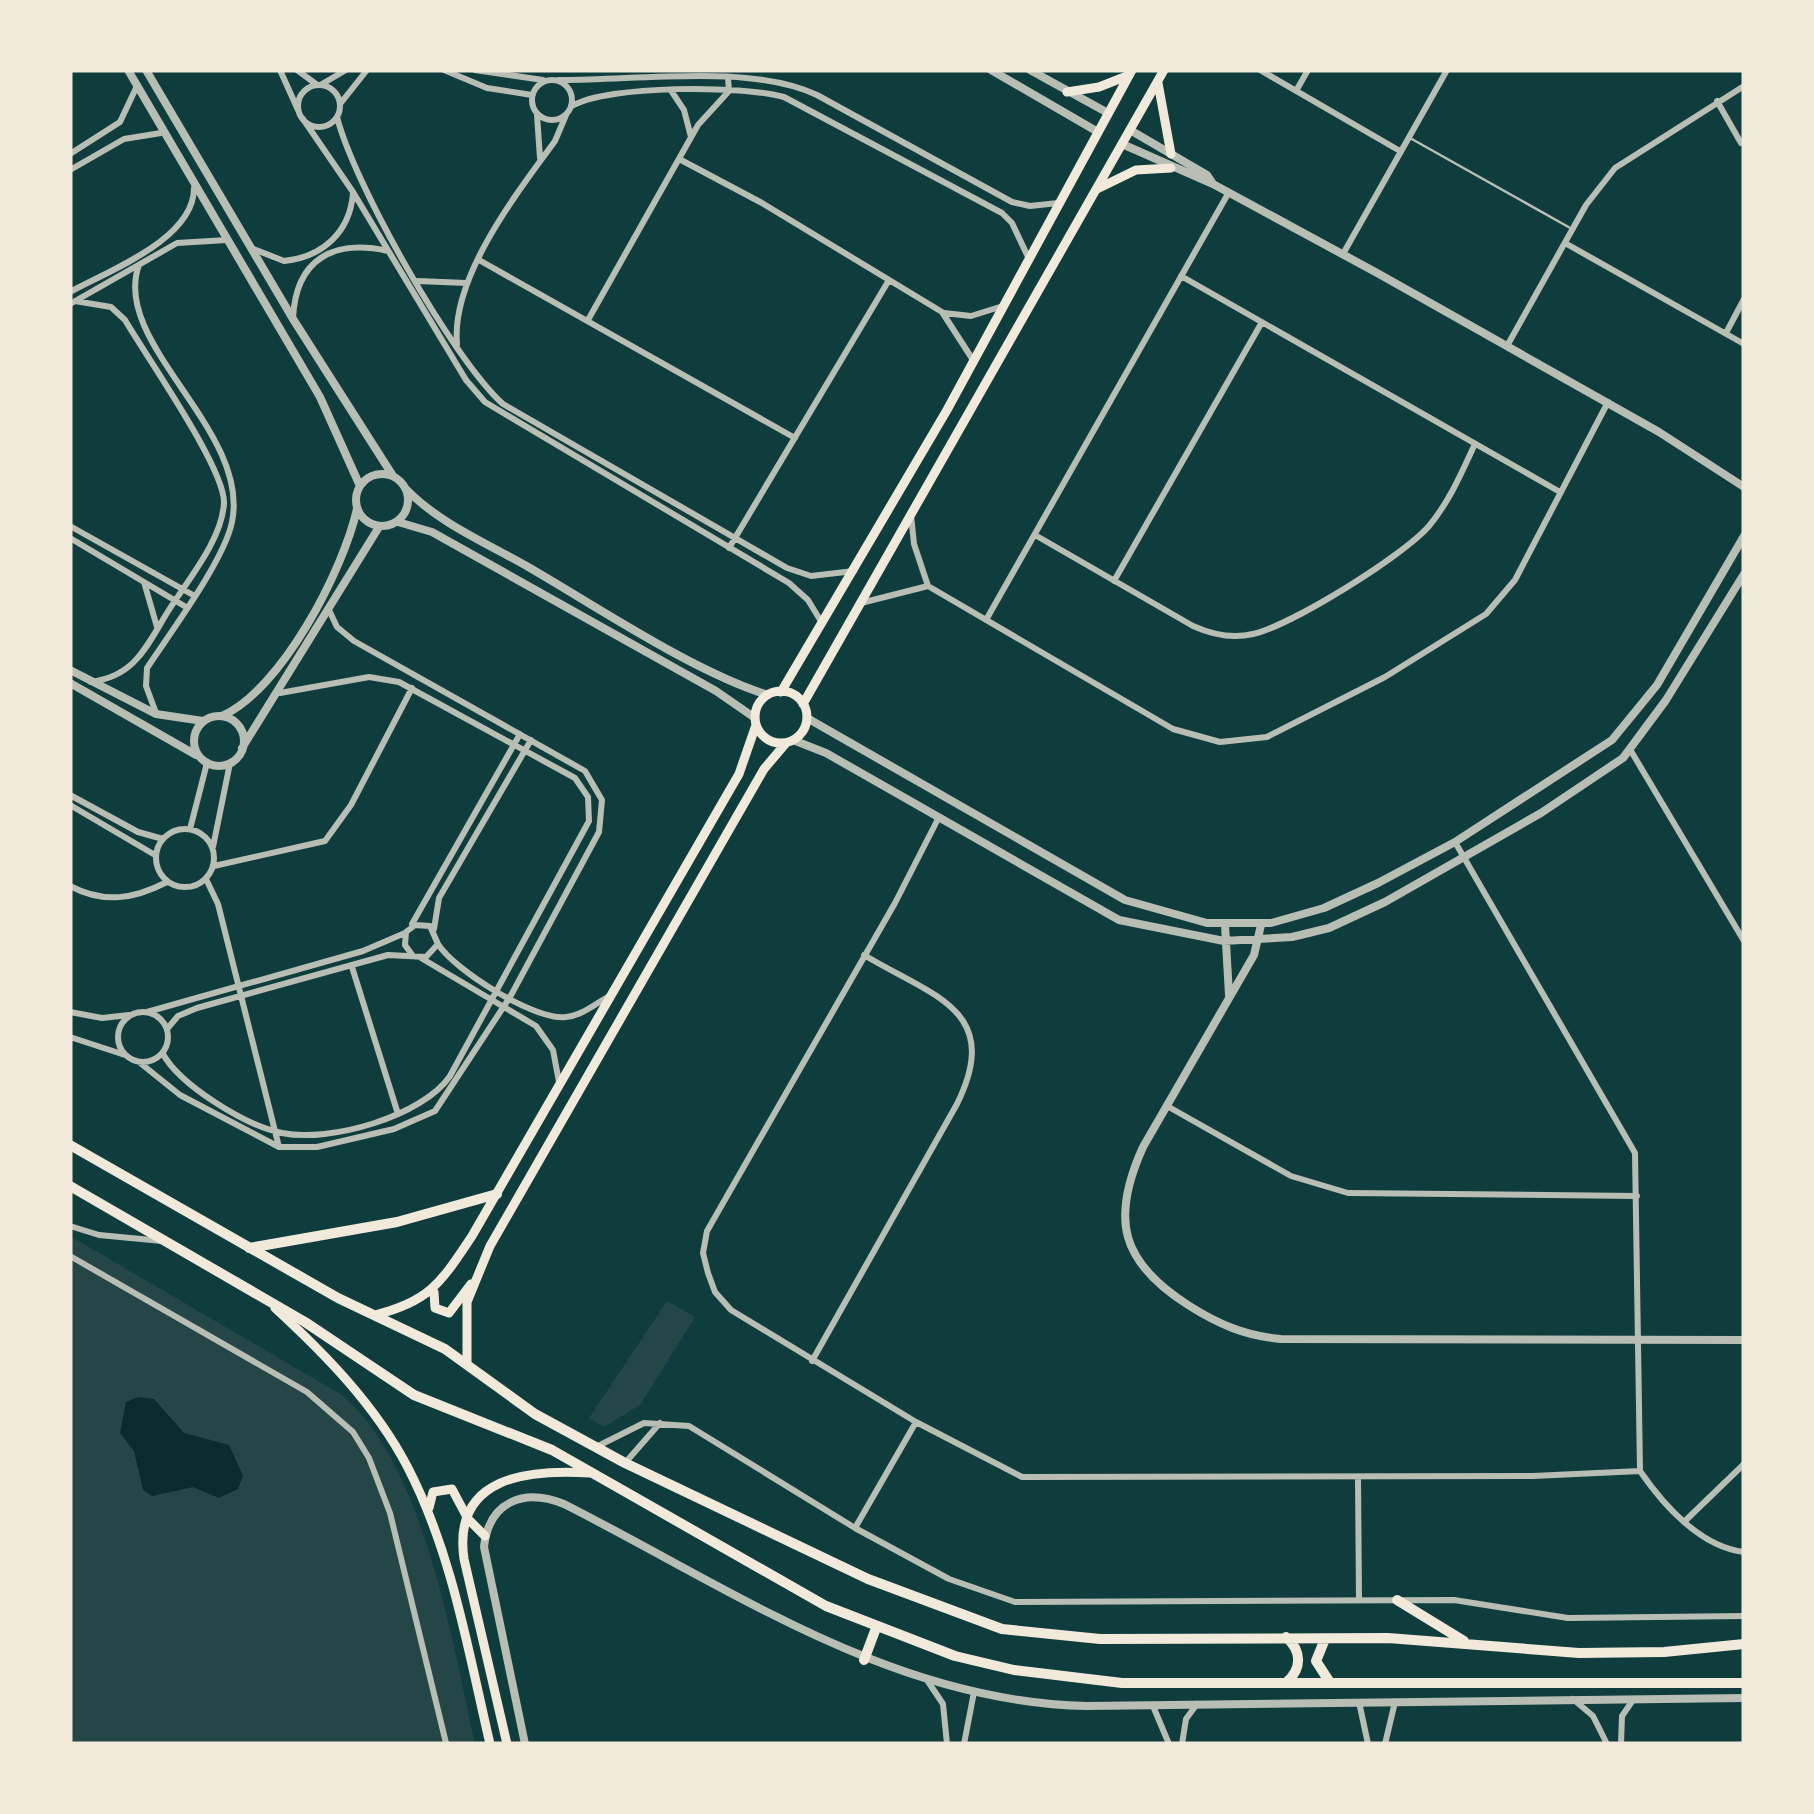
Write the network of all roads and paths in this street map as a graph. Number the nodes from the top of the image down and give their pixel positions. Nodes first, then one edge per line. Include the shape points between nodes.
1 (128, 70) edge
2 (146, 70) edge
3 (280, 70) edge
4 (297, 70) edge
5 (346, 70) edge
6 (367, 70) edge
7 (444, 70) edge
8 (475, 70) edge
9 (991, 70) edge
10 (1164, 70) edge
11 (1260, 70) edge
12 (1308, 70) edge
13 (1446, 70) edge
14 (1032, 71) edge
15 (1131, 72) edge
16 (728, 78) junction
17 (553, 80) junction
18 (1158, 82) junction
19 (318, 85) junction
20 (1744, 86) edge
21 (136, 88) junction
22 (728, 91) junction
23 (1296, 91) junction
24 (672, 92) junction
25 (1067, 92) junction
26 (532, 95) junction
27 (1717, 101) junction
28 (340, 104) junction
29 (572, 106) junction
30 (1108, 113) junction
31 (537, 114) junction
32 (566, 115) junction
33 (302, 116) junction
34 (337, 117) junction
35 (1130, 130) junction
36 (1098, 132) junction
37 (162, 133) junction
38 (1408, 137) junction
39 (692, 139) junction
40 (1741, 143) dead end
41 (1122, 144) junction
42 (1400, 151) junction
43 (70, 154) edge
44 (1171, 154) junction
45 (540, 160) junction
46 (680, 160) junction
47 (1171, 168) junction
48 (70, 170) edge
49 (1213, 184) junction
50 (194, 188) junction
51 (1095, 191) junction
52 (353, 192) junction
53 (1228, 192) junction
54 (998, 195) junction
55 (1060, 202) junction
56 (991, 208) junction
57 (1572, 229) junction
58 (226, 240) junction
59 (1565, 242) junction
60 (250, 247) junction
61 (388, 251) junction
62 (1343, 254) junction
63 (1029, 258) junction
64 (479, 260) junction
65 (138, 265) junction
66 (102, 274) junction
67 (1182, 276) junction
68 (889, 280) junction
69 (418, 281) junction
70 (108, 282) junction
71 (466, 283) junction
72 (70, 292) edge
73 (1744, 299) edge
74 (72, 302) edge
75 (1003, 306) junction
76 (942, 312) junction
77 (293, 319) junction
78 (588, 320) junction
79 (1262, 322) junction
80 (1726, 333) junction
81 (1744, 344) edge
82 (1507, 346) junction
83 (458, 347) junction
84 (974, 361) junction
85 (1608, 402) junction
86 (794, 438) junction
87 (1474, 446) junction
88 (393, 476) junction
89 (360, 486) junction
90 (1744, 487) edge
91 (407, 490) junction
92 (1560, 492) junction
93 (357, 509) junction
94 (911, 515) junction
95 (398, 522) junction
96 (70, 526) edge
97 (378, 527) junction
98 (1035, 535) junction
99 (735, 536) junction
100 (1744, 536) edge
101 (70, 538) edge
102 (729, 548) junction
103 (855, 571) junction
104 (1744, 574) edge
105 (144, 580) junction
106 (1114, 581) junction
107 (928, 586) junction
108 (182, 589) junction
109 (193, 596) junction
110 (174, 600) junction
111 (860, 604) junction
112 (186, 607) junction
113 (329, 610) junction
114 (986, 620) junction
115 (822, 625) junction
116 (157, 629) junction
117 (70, 670) edge
118 (91, 682) junction
119 (70, 683) edge
120 (412, 688) junction
121 (781, 692) junction
122 (280, 693) junction
123 (768, 695) junction
124 (803, 704) junction
125 (156, 714) junction
126 (222, 716) junction
127 (806, 718) junction
128 (203, 721) junction
129 (756, 722) junction
130 (1622, 731) junction
131 (520, 734) junction
132 (531, 740) junction
133 (789, 741) junction
134 (516, 744) junction
135 (242, 748) junction
136 (1602, 748) junction
137 (1633, 748) junction
138 (526, 749) junction
139 (203, 760) junction
140 (230, 763) junction
141 (1614, 764) junction
142 (70, 795) edge
143 (70, 805) edge
144 (939, 817) junction
145 (190, 829) junction
146 (162, 839) junction
147 (1454, 842) junction
148 (213, 848) junction
149 (156, 856) junction
150 (1464, 858) junction
151 (214, 866) junction
152 (206, 880) junction
153 (167, 882) junction
154 (70, 886) edge
155 (1261, 924) junction
156 (1224, 925) junction
157 (408, 930) junction
158 (434, 930) junction
159 (1224, 941) junction
160 (1259, 941) junction
161 (1744, 941) edge
162 (438, 944) junction
163 (864, 955) junction
164 (417, 956) junction
165 (352, 967) junction
166 (240, 985) junction
167 (496, 989) junction
168 (243, 996) junction
169 (608, 996) junction
170 (510, 997) junction
171 (490, 1000) junction
172 (1229, 1000) junction
173 (504, 1007) junction
174 (70, 1012) edge
175 (147, 1012) junction
176 (130, 1015) junction
177 (167, 1029) junction
178 (70, 1037) edge
179 (162, 1054) junction
180 (125, 1055) junction
181 (139, 1062) junction
182 (558, 1082) junction
183 (1167, 1106) junction
184 (398, 1114) junction
185 (278, 1133) junction
186 (70, 1146) edge
187 (279, 1147) junction
188 (70, 1186) edge
189 (497, 1194) junction
190 (1637, 1196) junction
191 (70, 1226) edge
192 (164, 1241) junction
193 (248, 1248) junction
194 (70, 1256) edge
195 (475, 1282) junction
196 (436, 1289) junction
197 (266, 1299) junction
198 (375, 1315) junction
199 (1638, 1340) junction
200 (1744, 1340) edge
201 (812, 1360) junction
202 (466, 1362) junction
203 (663, 1421) junction
204 (916, 1422) junction
205 (596, 1448) junction
206 (626, 1463) junction
207 (1744, 1464) edge
208 (1640, 1471) junction
209 (591, 1473) junction
210 (1358, 1478) junction
211 (429, 1511) junction
212 (468, 1519) junction
213 (1685, 1521) junction
214 (855, 1528) junction
215 (485, 1536) junction
216 (1744, 1552) edge
217 (1359, 1598) junction
218 (1397, 1600) junction
219 (1744, 1616) edge
220 (876, 1628) junction
221 (1286, 1637) junction
222 (1325, 1638) junction
223 (1469, 1644) junction
224 (1744, 1644) edge
225 (864, 1660) junction
226 (927, 1680) junction
227 (1330, 1681) junction
228 (1287, 1682) junction
229 (1742, 1683) edge
230 (974, 1692) junction
231 (1572, 1698) junction
232 (1744, 1698) edge
233 (1634, 1699) junction
234 (1396, 1700) junction
235 (1359, 1701) junction
236 (1197, 1704) junction
237 (1152, 1705) junction
238 (445, 1744) edge
239 (490, 1744) edge
240 (507, 1744) edge
241 (525, 1744) edge
242 (947, 1744) edge
243 (964, 1744) edge
244 (1169, 1744) edge
245 (1182, 1744) edge
246 (1368, 1744) edge
247 (1386, 1744) edge
248 (1606, 1744) edge
249 (1621, 1744) edge

1 - 21 street
2 - 60 street
3 - 33 street
4 - 19 street
5 - 19 street
6 - 28 street
7 - 26 street via 487,88
8 - 17 street
9 - 36 street
10 - 18 main road
11 - 23 street
12 - 23 street
13 - 38 street
14 - 25 street
15 - 25 main road via 1100,87
15 - 30 main road
16 - 17 street
16 - 22 street
16 - 54 street via 804,89
17 - 26 street
17 - 29 street via 570,90
18 - 35 main road
18 - 44 main road
19 - 28 street via 330,88
19 - 33 street via 304,92
20 - 27 street
21 - 37 street
21 - 43 street via 114,128
22 - 24 street
22 - 39 street
22 - 56 street via 796,101
23 - 42 street
24 - 29 street via 605,94
24 - 39 street
25 - 30 street
26 - 31 street
27 - 40 street
27 - 57 street via 1615,168
28 - 34 street
29 - 32 street
30 - 36 main road
31 - 32 street via 551,121
31 - 45 street
32 - 45 street
33 - 34 street via 317,126
33 - 52 street
34 - 69 street via 352,167
35 - 41 main road
35 - 44 street
36 - 55 main road
37 - 48 street via 124,139
37 - 50 street
38 - 42 street
38 - 57 lane
39 - 46 street
41 - 47 street
41 - 51 main road
42 - 62 street
44 - 49 street
45 - 64 street
46 - 68 street
46 - 78 street
47 - 49 street
47 - 51 main road via 1136,170
49 - 53 street
50 - 58 street
50 - 66 street via 191,210 179,227
51 - 94 main road
52 - 60 street via 345,228 324,246 284,260
52 - 61 street
53 - 62 street
53 - 67 street
54 - 55 street via 1030,206
54 - 56 street
55 - 63 main road
56 - 63 street via 1012,223
57 - 59 street
58 - 65 street via 186,240
58 - 89 street via 320,397
59 - 80 street
59 - 82 street
60 - 77 street
61 - 77 street via 352,246 314,263 298,281
61 - 102 street via 466,380 494,411
62 - 82 street
63 - 75 main road
64 - 71 street
64 - 78 street
65 - 70 street
65 - 109 street via 134,304 218,448 234,490 230,532
66 - 70 street
66 - 72 street
67 - 79 street
67 - 98 street
68 - 76 street
68 - 86 street
69 - 71 street
69 - 83 street
70 - 74 street
71 - 83 street via 457,312
73 - 80 street
74 - 108 street via 119,312 218,478 221,516
75 - 76 street via 971,316
75 - 84 main road
76 - 84 street
77 - 88 street
78 - 86 street
79 - 87 street
79 - 106 street
80 - 81 street
82 - 85 street
83 - 99 street via 503,404
84 - 103 main road
85 - 90 street
85 - 92 street
86 - 99 street
87 - 92 street
87 - 106 street via 1446,503 1413,543 1269,629 1212,634
88 - 89 street via 374,475
88 - 91 street
89 - 93 street
91 - 95 street via 408,507
91 - 123 street via 556,584
92 - 114 street via 1515,580 1486,614 1385,677 1267,738 1220,742 1173,729
93 - 97 street
93 - 126 street via 329,581 276,670 250,701
94 - 107 street
94 - 111 main road
95 - 97 street
95 - 129 street via 432,532 716,691
96 - 108 street
97 - 113 street
98 - 106 street
98 - 114 street
99 - 102 street
99 - 103 street via 799,573
100 - 130 street
101 - 105 street
102 - 115 street via 799,590
103 - 115 main road
104 - 137 street
105 - 110 street
105 - 116 street
107 - 111 street
107 - 114 street
108 - 109 street
108 - 110 street
109 - 112 street
110 - 112 street
110 - 116 street
111 - 124 main road
112 - 125 street via 147,668
113 - 122 street
113 - 131 street via 344,634
115 - 121 main road
116 - 118 street via 128,670
117 - 118 street
118 - 125 street
119 - 139 street
120 - 122 street via 368,676
120 - 134 street
120 - 151 street via 351,805 325,840
121 - 123 main road
121 - 124 main road
122 - 135 street
123 - 129 main road via 758,705
124 - 127 main road
125 - 128 street
126 - 128 street
126 - 135 street via 240,728
127 - 133 main road via 803,731
127 - 156 street via 1093,884 1168,916
128 - 139 street via 194,743
129 - 133 main road via 764,737
129 - 169 main road via 739,774
130 - 136 street
130 - 137 street
131 - 132 street
131 - 134 street
132 - 138 street
132 - 170 street via 585,771 604,810 599,832
133 - 144 street via 826,753
133 - 195 main road via 752,790
134 - 138 street
134 - 157 street
135 - 140 street
136 - 141 street
136 - 147 street
137 - 141 street
137 - 161 street
138 - 158 street via 440,898
138 - 167 street via 575,778 588,797 588,821
139 - 140 street
139 - 145 street
140 - 148 street
141 - 150 street
142 - 146 street
143 - 149 street
144 - 159 street via 1119,920
144 - 163 street
145 - 146 street
145 - 148 street
146 - 149 street
147 - 150 street
147 - 155 street via 1355,895
148 - 151 street
149 - 153 street
150 - 160 street via 1329,928
150 - 190 street via 1628,1137
151 - 152 street
152 - 153 street via 187,888
152 - 166 street
153 - 154 street via 121,898
155 - 156 street
155 - 160 street
156 - 159 street
157 - 158 street via 420,924
157 - 164 street via 405,945
157 - 166 street via 363,951
158 - 162 street
159 - 160 street
159 - 172 street
160 - 172 street
162 - 164 street via 431,954
162 - 167 street via 456,966
163 - 201 street via 704,1243 704,1263 722,1301
163 - 201 street via 960,1015 974,1060 956,1104
164 - 165 street via 388,955
164 - 171 street
165 - 168 street
165 - 184 street
166 - 168 street
166 - 175 street
167 - 170 street
167 - 171 street
168 - 177 street via 186,1012
168 - 185 street
169 - 170 street via 557,1018
169 - 182 main road
170 - 173 street
171 - 173 street
171 - 184 street via 440,1090
172 - 183 street
173 - 182 street via 546,1037
173 - 187 street via 435,1110 394,1129 316,1147
174 - 176 street
175 - 176 street
175 - 177 street
176 - 180 street via 118,1034
177 - 179 street
178 - 180 street
179 - 181 street
179 - 185 street via 182,1080
180 - 181 street
181 - 187 street via 180,1095
182 - 189 main road
183 - 190 street via 1292,1176 1348,1193
183 - 199 street via 1130,1180 1128,1241 1154,1283 1210,1319 1244,1334 1281,1339
184 - 185 street via 324,1133
185 - 187 street
186 - 193 main road
188 - 192 main road
189 - 193 main road via 397,1222
189 - 196 main road
190 - 199 street
191 - 192 street
192 - 197 main road
193 - 198 main road
194 - 238 street via 307,1392 353,1432 390,1513
195 - 196 main road via 449,1312 435,1308
195 - 202 main road via 464,1320
196 - 198 main road
197 - 209 main road via 414,1395 532,1440
197 - 211 main road via 365,1404
198 - 202 main road
199 - 200 street
199 - 208 street
201 - 204 street
202 - 205 main road via 535,1414
203 - 205 street via 636,1425
203 - 206 street
203 - 214 street via 704,1434
204 - 210 street via 1034,1479
204 - 214 street
205 - 206 main road
206 - 221 main road via 868,1580 1002,1630 1100,1639
207 - 213 street
208 - 210 street
208 - 213 street
209 - 212 main road via 510,1477 484,1494
209 - 220 main road
210 - 217 street
211 - 212 main road via 433,1492 448,1488 458,1494
211 - 239 main road
212 - 215 main road
212 - 240 main road via 464,1559
213 - 216 street via 1719,1548
214 - 217 street via 949,1579 1014,1602
215 - 225 street via 513,1499 551,1499
215 - 241 street via 484,1558
217 - 218 street
218 - 219 street via 1476,1601 1584,1619
218 - 223 main road
220 - 225 main road
220 - 228 main road via 978,1662 1068,1678
221 - 222 main road
221 - 228 main road via 1298,1656
222 - 223 main road
222 - 227 main road via 1316,1661
223 - 224 main road via 1579,1654
225 - 226 street
226 - 230 street
226 - 242 street via 946,1713
227 - 228 main road
227 - 229 main road
230 - 237 street via 1056,1705
230 - 243 street
231 - 233 street
231 - 234 street
231 - 248 street via 1593,1716
232 - 233 street
233 - 249 street via 1622,1716
234 - 235 street
234 - 247 street
235 - 236 street
235 - 246 street
236 - 237 street
236 - 245 street via 1186,1718
237 - 244 street

